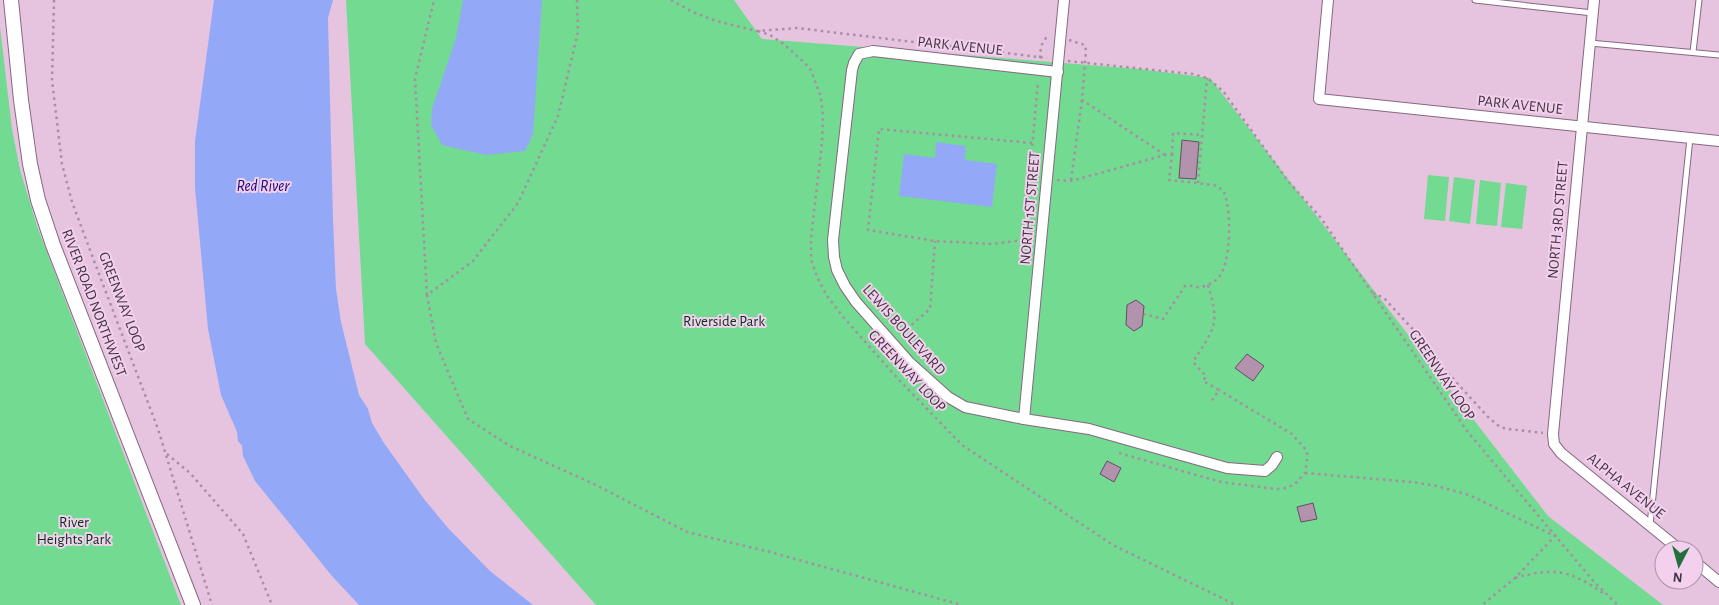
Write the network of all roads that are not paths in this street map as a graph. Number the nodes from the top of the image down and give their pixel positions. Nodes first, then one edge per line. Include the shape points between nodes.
1 (11, 0) edge
2 (1064, 0) edge
3 (1328, 0) edge
4 (1475, 0) edge
5 (1594, 0) edge
6 (1699, 0) edge
7 (1593, 13) junction
8 (1590, 43) junction
9 (1693, 52) junction
10 (859, 54) joint
11 (1719, 54) edge
12 (1058, 72) junction
13 (1582, 127) junction
14 (1690, 138) junction
15 (1719, 140) edge
16 (1024, 419) junction
17 (1553, 439) joint
18 (1277, 457) dead end
19 (1650, 525) junction
20 (1668, 540) edge
21 (1704, 569) edge
22 (1719, 582) edge
23 (193, 605) edge

1 - 23 street, RIVER ROAD NORTHWEST via 20,100 38,200
2 - 12 street, NORTH 1ST STREET
3 - 13 street, PARK AVENUE via 1319,99
4 - 7 lane
5 - 7 street, NORTH 3RD STREET
6 - 9 lane
7 - 8 street, NORTH 3RD STREET
8 - 9 lane
8 - 13 street, NORTH 3RD STREET
9 - 11 lane
10 - 12 street, PARK AVENUE via 873,51
10 - 16 street, LEWIS BOULEVARD via 852,70 833,240 837,270 844,286 910,363 948,397 965,407
12 - 16 street, NORTH 1ST STREET
13 - 14 street, PARK AVENUE
13 - 17 street, NORTH 3RD STREET
14 - 15 street, PARK AVENUE
14 - 19 lane
16 - 18 street, LEWIS BOULEVARD via 1089,429 1227,468 1265,471
17 - 19 street, ALPHA AVENUE via 1561,453
19 - 20 street, ALPHA AVENUE
21 - 22 street

